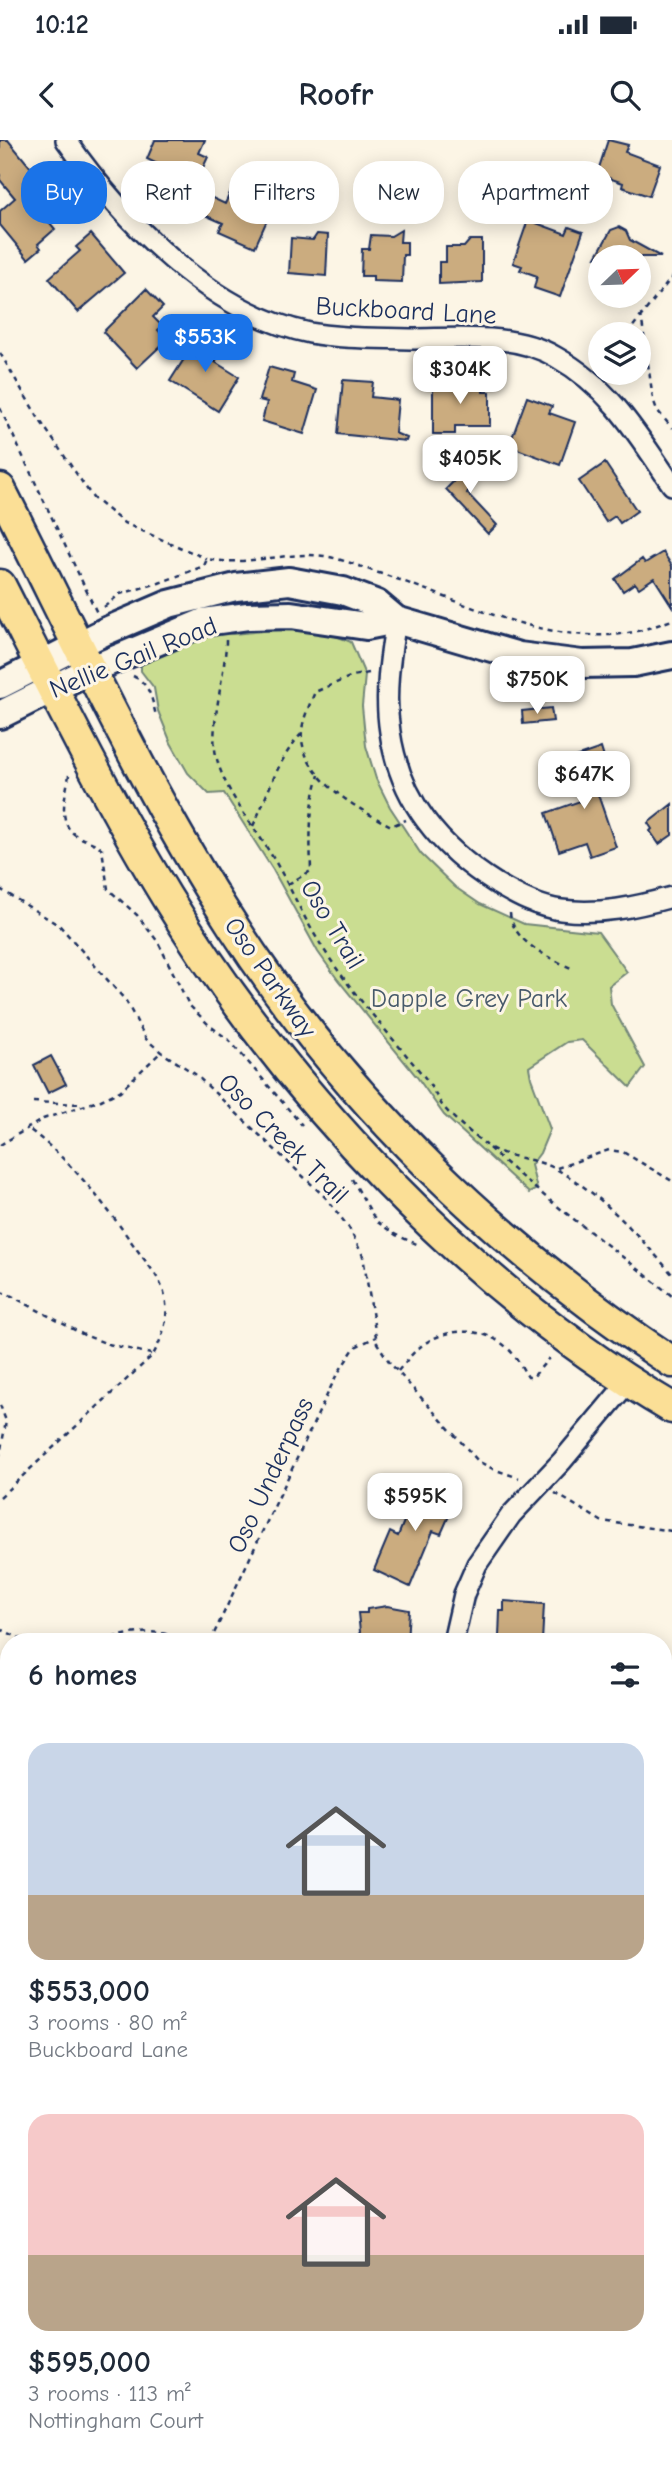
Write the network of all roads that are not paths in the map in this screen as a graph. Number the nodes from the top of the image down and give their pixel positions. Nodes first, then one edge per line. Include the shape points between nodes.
1 (66, 140) edge
2 (672, 485) edge
3 (0, 489) edge
4 (0, 585) edge
5 (396, 620) junction
6 (672, 655) edge
7 (85, 657) junction
8 (46, 676) junction
9 (0, 685) edge
10 (0, 715) edge
11 (672, 897) edge
12 (672, 1362) edge
13 (628, 1382) junction
14 (672, 1408) edge
15 (455, 1633) edge

1 - 2 street, Buckboard Lane via 124,212 198,280 242,309 308,333 516,342 554,355 618,406
3 - 7 main road, Oso Parkway
4 - 8 main road, Oso Parkway
5 - 6 street, Nellie Gail Road via 551,661 634,663
5 - 7 street, Nellie Gail Road via 366,626 291,615 248,616 204,622
5 - 11 street via 388,672 390,732 396,762 411,797 433,832 459,858 521,899 559,910 596,912
7 - 8 street, Nellie Gail Road
7 - 12 main road, Oso Parkway via 170,820 232,925 340,1071 456,1193 525,1254
8 - 9 street, Nellie Gail Road
8 - 10 street, Nellie Gail Road
8 - 13 main road, Oso Parkway via 167,897 291,1072 346,1135 463,1253
13 - 14 main road, Oso Parkway
13 - 15 street via 511,1515 477,1564

